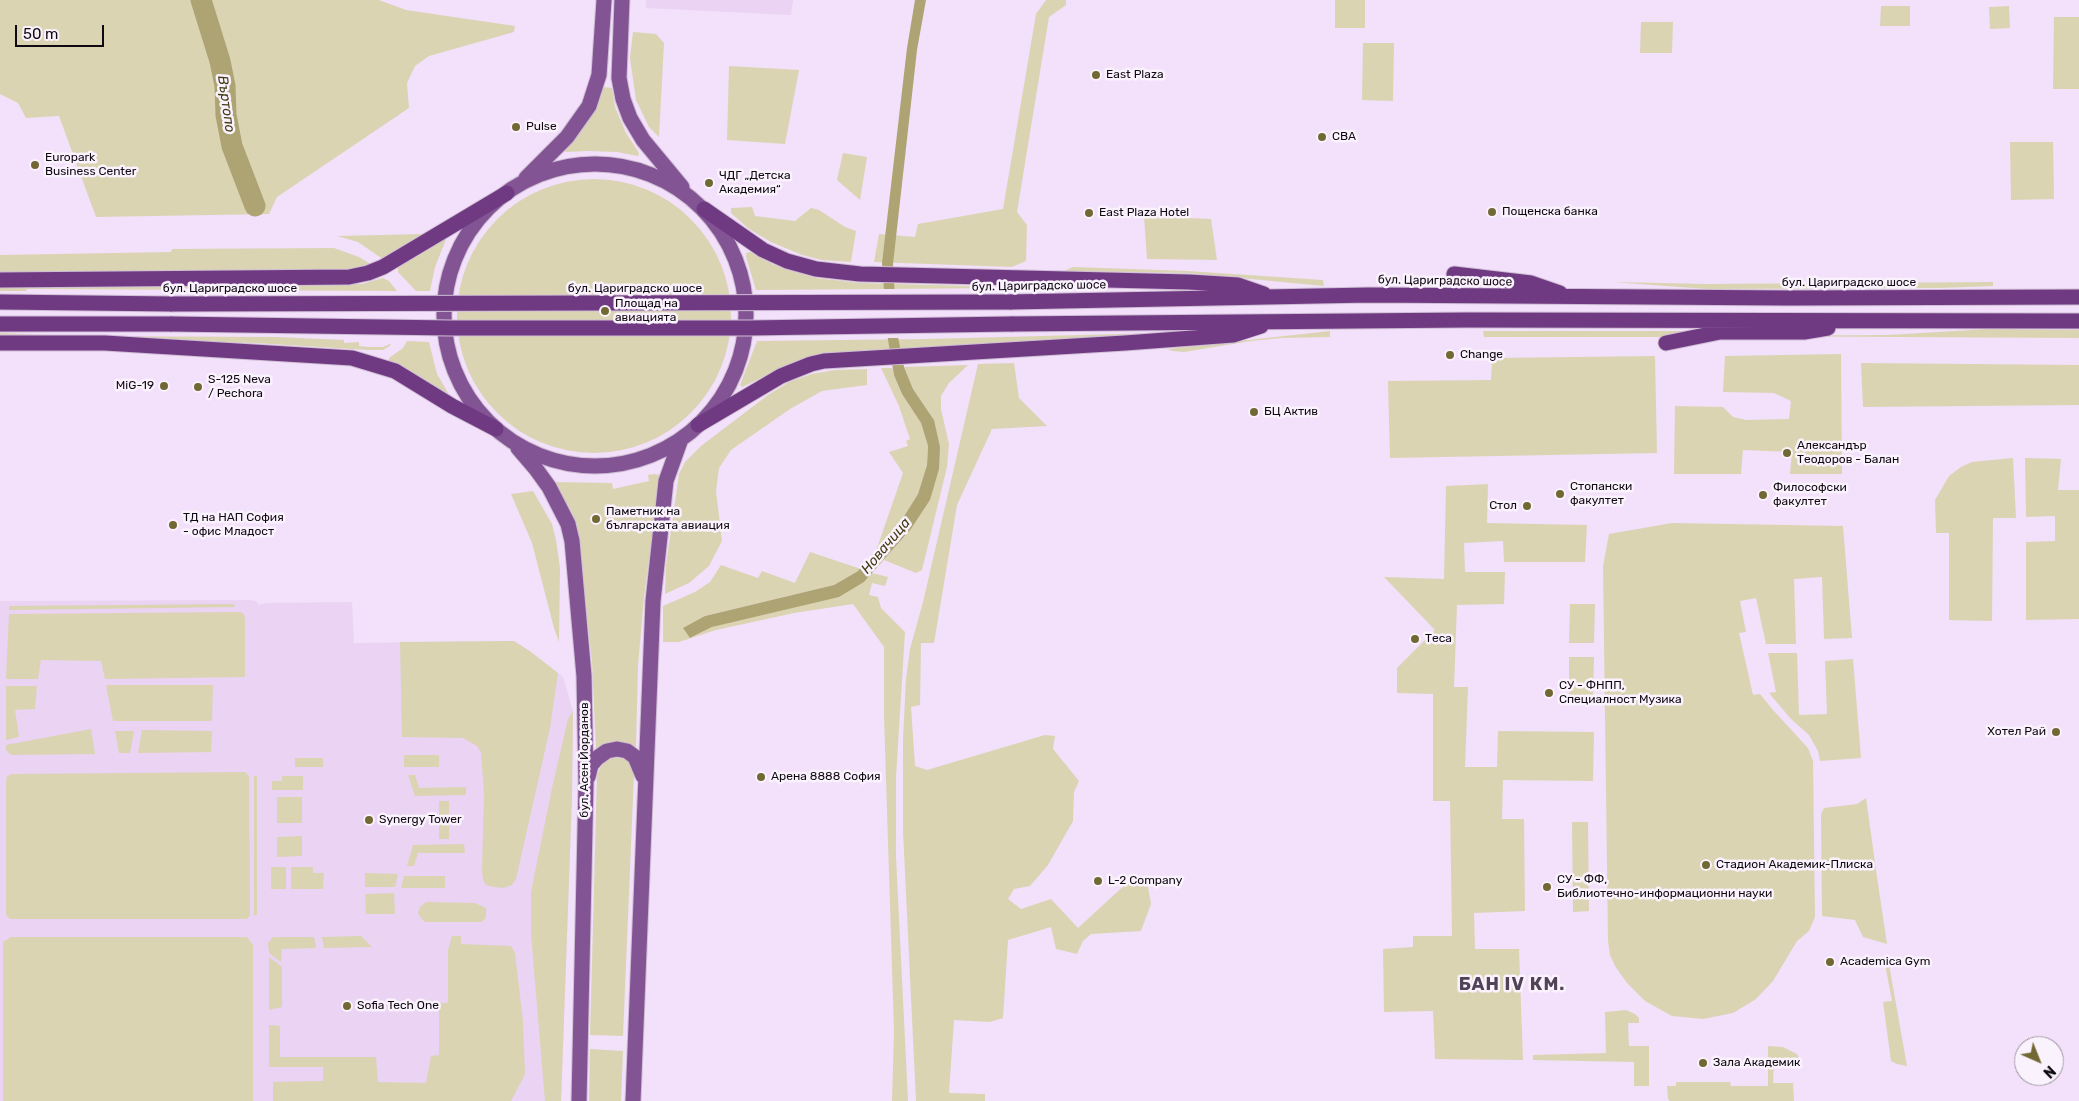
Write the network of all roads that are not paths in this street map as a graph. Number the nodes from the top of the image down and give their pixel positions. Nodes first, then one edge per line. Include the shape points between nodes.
1 (604, 0) edge
2 (622, 0) edge
3 (511, 190) junction
4 (690, 196) junction
5 (704, 209) junction
6 (1454, 274) dead end
7 (0, 280) edge
8 (1275, 297) junction
9 (1573, 297) junction
10 (2079, 297) edge
11 (0, 302) edge
12 (1275, 321) junction
13 (1874, 321) junction
14 (2079, 321) edge
15 (0, 324) edge
16 (0, 343) edge
17 (1666, 343) dead end
18 (698, 425) junction
19 (496, 428) junction
20 (510, 439) junction
21 (681, 439) junction
22 (645, 782) junction
23 (586, 783) junction
24 (579, 1101) edge
25 (633, 1101) edge

1 - 3 main road via 599,75 588,106 567,137
2 - 4 main road via 619,78 623,99 643,140
3 - 4 main road via 553,170 614,165 654,176
3 - 7 highway via 383,267 348,277
3 - 19 main road via 492,206 467,236 451,272 445,310 446,337 459,380 470,399
4 - 5 main road
5 - 8 highway via 763,250 816,269 860,274 1189,282 1238,285
5 - 18 main road via 736,259 744,288 746,318 743,348 733,377 718,402
6 - 9 highway via 1531,283
8 - 9 highway, бул. Цариградско шосе
8 - 11 highway, бул. Цариградско шосе, bridge via 1010,302
9 - 10 highway, бул. Цариградско шосе
12 - 13 highway
12 - 15 highway, bridge via 710,328
12 - 18 highway via 1233,335 824,360 780,376
13 - 14 highway
13 - 17 highway via 1804,332 1720,332
16 - 19 highway via 105,343 352,358 395,371
18 - 21 main road
19 - 20 main road
20 - 21 main road via 544,457 594,466 620,464 645,457
20 - 23 main road, бул. Асен Йорданов via 548,487 568,524 572,541 584,676
21 - 22 main road via 666,481 654,591
22 - 23 main road via 635,757 617,749 597,758
22 - 25 main road
23 - 24 main road, бул. Асен Йорданов

